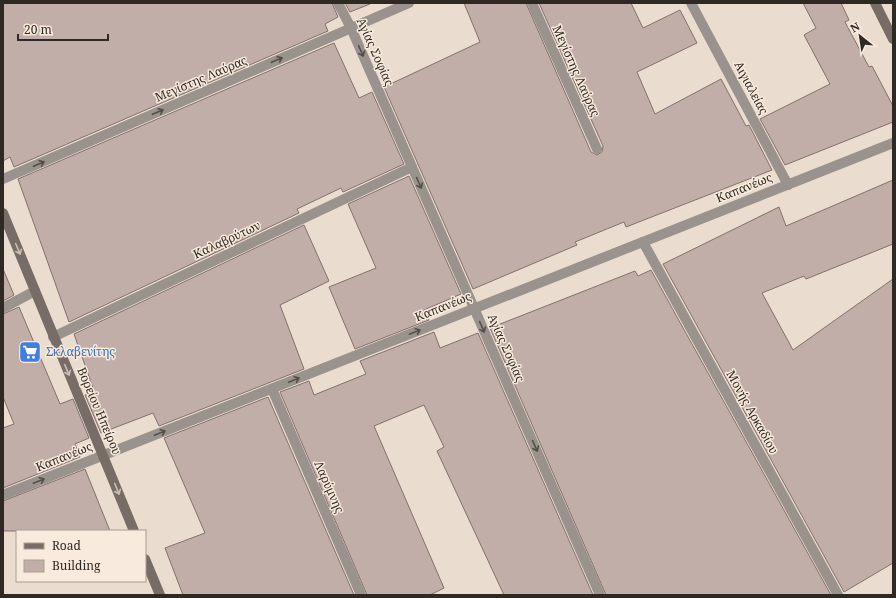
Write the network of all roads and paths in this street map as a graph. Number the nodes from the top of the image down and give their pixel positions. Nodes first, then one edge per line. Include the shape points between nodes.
1 (338, 3) edge
2 (409, 3) edge
3 (532, 3) edge
4 (691, 3) edge
5 (875, 3) edge
6 (351, 28) junction
7 (893, 39) edge
8 (893, 143) edge
9 (597, 149) dead end
10 (412, 167) junction
11 (3, 179) edge
12 (788, 185) junction
13 (3, 213) edge
14 (643, 242) junction
15 (35, 291) junction
16 (3, 308) edge
17 (474, 309) junction
18 (53, 337) junction
19 (272, 389) junction
20 (104, 455) junction
21 (3, 495) edge
22 (134, 530) edge
23 (146, 560) edge
24 (160, 595) edge
25 (362, 595) edge
26 (600, 595) edge
27 (838, 595) edge

1 - 6 street, Αγίας Σοφίας
2 - 6 street, Μεγίστης Λαύρας
3 - 9 street, Μεγίστης Λαύρας
4 - 12 street, Αιγιαλείας
5 - 7 street
6 -> 10 street, Αγίας Σοφίας
11 -> 6 street, Μεγίστης Λαύρας
8 - 12 street, Καπανέως
10 -> 17 street, Αγίας Σοφίας
10 - 18 street, Καλαβρύτων
12 - 14 street, Καπανέως
13 -> 15 street, Βορείου Ηπείρου
14 - 17 street, Καπανέως
14 - 27 street, Μονής Αρκαδίου
15 - 16 street
15 - 18 street, Βορείου Ηπείρου
19 -> 17 street, Καπανέως
17 -> 26 street, Αγίας Σοφίας
18 -> 20 street, Βορείου Ηπείρου
20 -> 19 street, Καπανέως
19 - 25 street, Λαρύμνης
21 -> 20 street, Καπανέως
20 -> 22 street, Βορείου Ηπείρου
23 - 24 street

